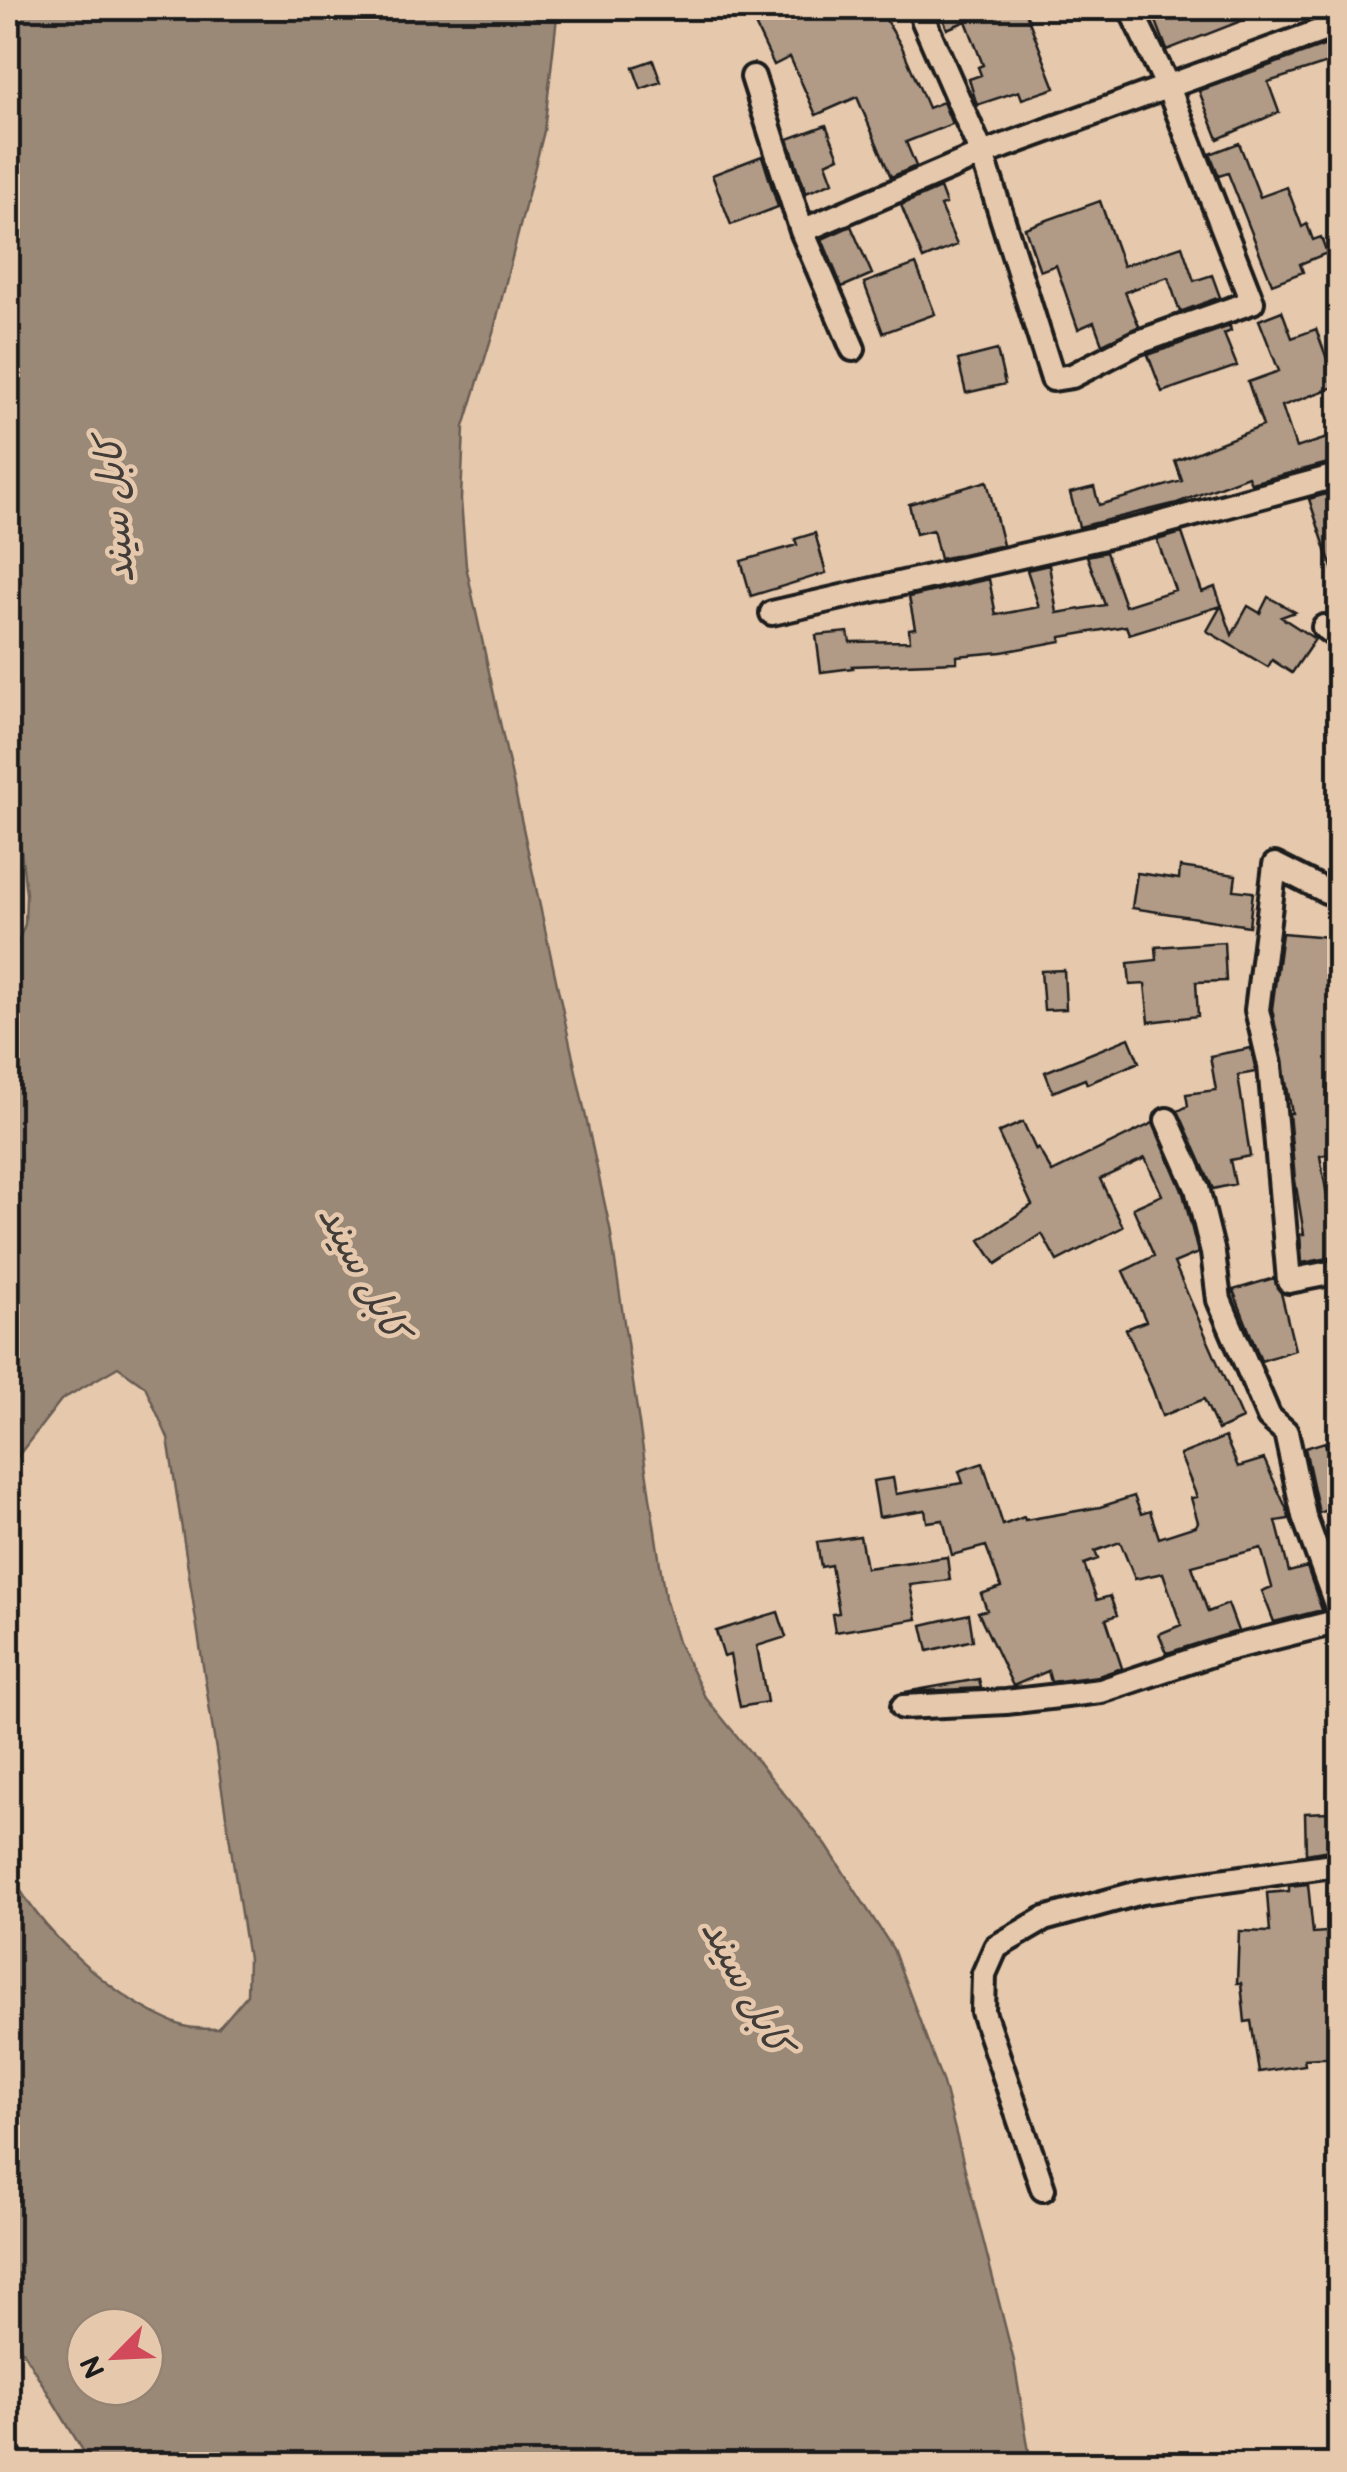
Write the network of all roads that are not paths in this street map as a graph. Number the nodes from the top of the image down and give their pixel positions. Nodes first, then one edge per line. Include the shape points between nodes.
1 (1130, 8) edge
2 (923, 19) dead end
3 (1340, 24) edge
4 (752, 77) dead end
5 (1168, 87) junction
6 (982, 154) junction
7 (802, 231) junction
8 (852, 349) dead end
9 (1340, 475) edge
10 (772, 612) dead end
11 (1340, 894) edge
12 (1167, 1120) dead end
13 (1340, 1272) edge
14 (1340, 1618) edge
15 (903, 1707) dead end
16 (1340, 1864) edge
17 (1043, 2189) dead end

1 - 5 street
2 - 6 street
3 - 5 street
4 - 7 street
5 - 6 street
5 - 6 street via 1252,302 1136,344 1072,376 1054,379
6 - 7 street
7 - 8 street
9 - 10 street via 1144,528
11 - 13 street via 1275,865 1256,1010 1270,1065 1289,1281
12 - 14 street via 1197,1188 1219,1300 1269,1418 1286,1432 1304,1516
14 - 15 street via 1101,1690
16 - 17 street via 1142,1892 1044,1919 996,1947 984,1974 983,2012

